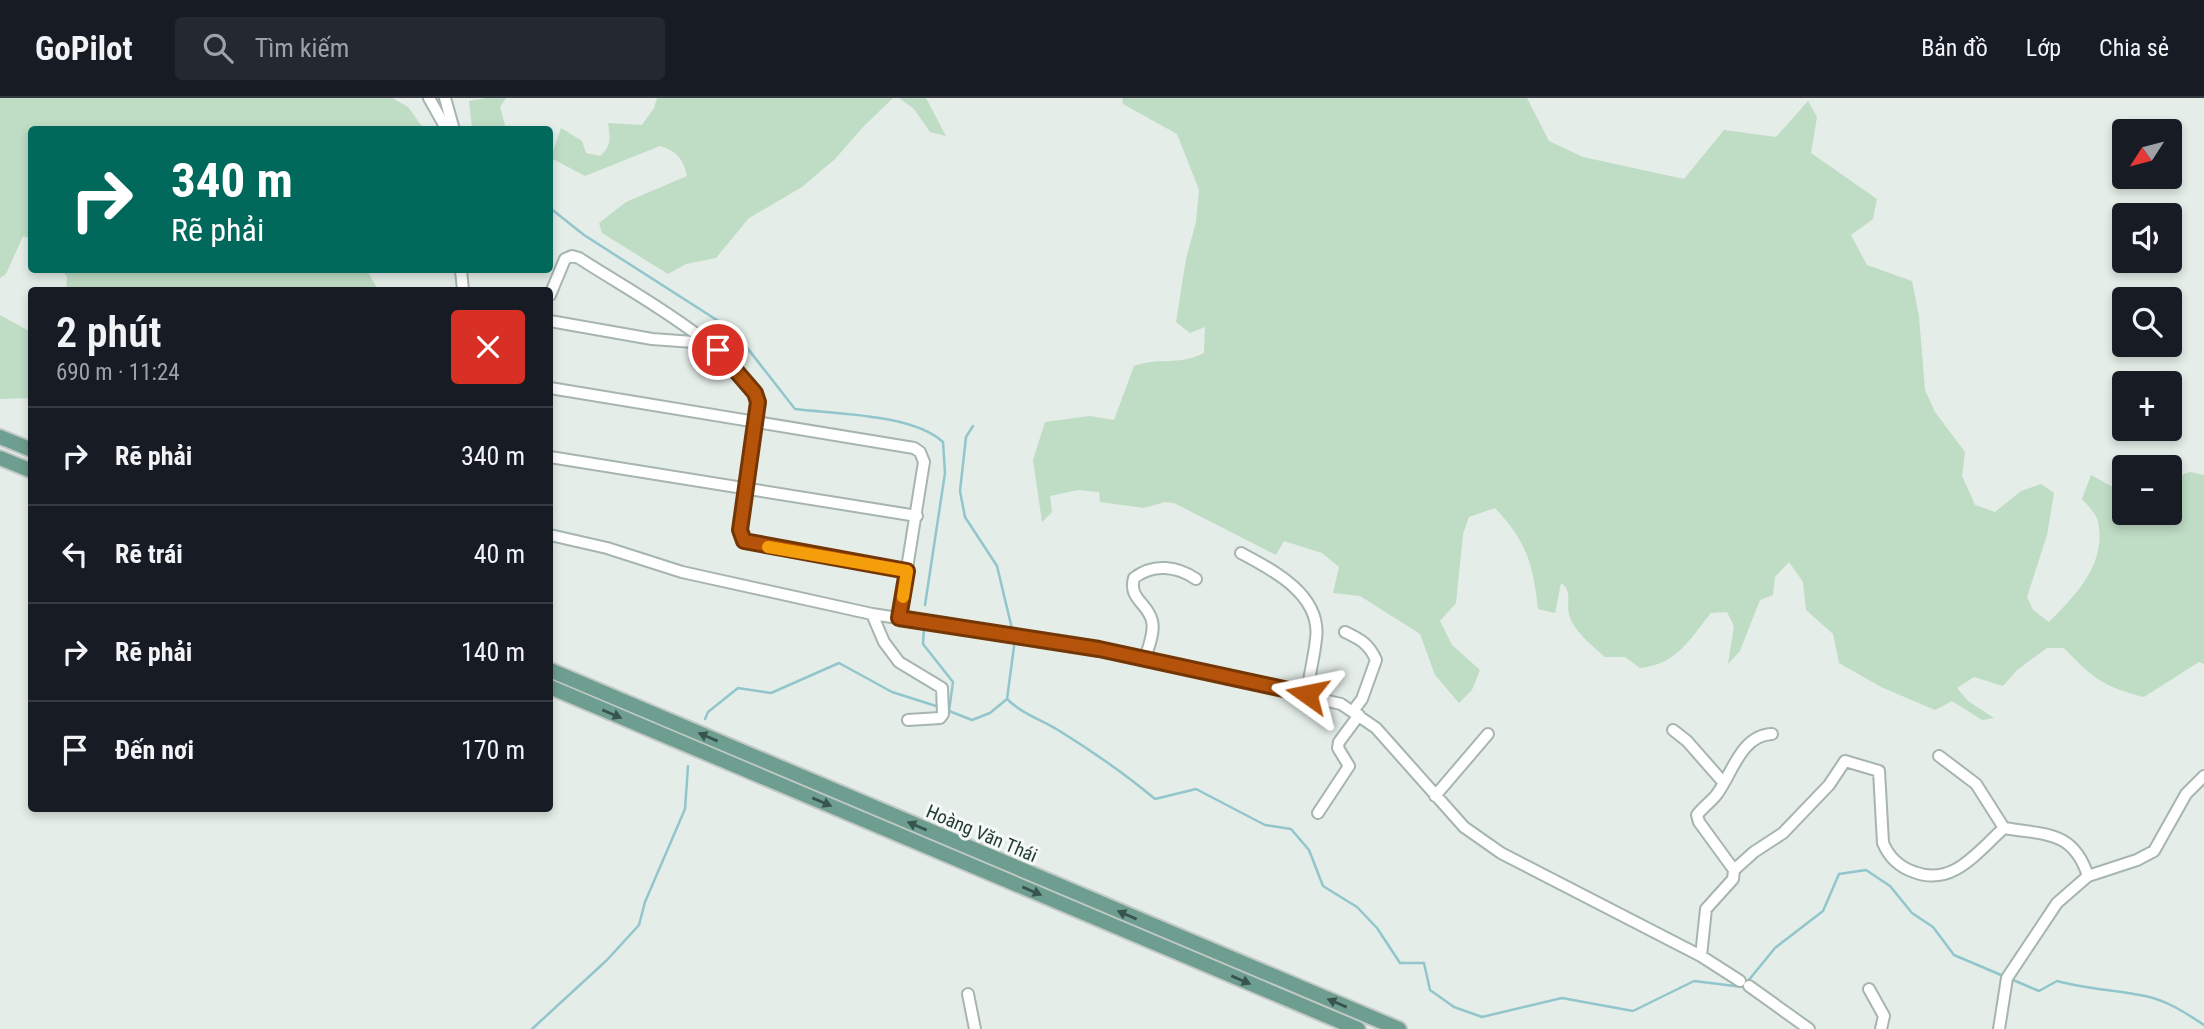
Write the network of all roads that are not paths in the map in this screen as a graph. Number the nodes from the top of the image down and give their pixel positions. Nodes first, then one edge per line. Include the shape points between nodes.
1 (429, 98) edge
2 (445, 98) edge
3 (445, 126) edge
4 (453, 126) edge
5 (553, 288) edge
6 (553, 322) edge
7 (707, 343) junction
8 (553, 389) edge
9 (755, 424) junction
10 (0, 437) edge
11 (28, 448) edge
12 (553, 457) edge
13 (0, 458) edge
14 (28, 469) edge
15 (746, 489) junction
16 (917, 516) junction
17 (553, 536) edge
18 (1241, 553) dead end
19 (907, 571) junction
20 (1196, 579) dead end
21 (872, 614) junction
22 (899, 618) junction
23 (1345, 632) dead end
24 (1145, 659) junction
25 (553, 671) edge
26 (553, 688) edge
27 (1307, 694) junction
28 (1356, 713) junction
29 (908, 720) dead end
30 (1673, 730) dead end
31 (1488, 734) dead end
32 (1772, 734) dead end
33 (1939, 756) dead end
34 (2204, 776) edge
35 (1723, 782) junction
36 (1435, 796) junction
37 (1318, 813) dead end
38 (2004, 828) junction
39 (1734, 870) junction
40 (2088, 876) junction
41 (1701, 956) junction
42 (1869, 989) dead end
43 (968, 994) dead end
44 (975, 1029) edge
45 (1358, 1029) edge
46 (1399, 1029) edge
47 (1809, 1029) edge
48 (1881, 1029) edge
49 (1999, 1029) edge

1 - 3 street
2 - 4 street
5 - 7 street via 565,259 579,258
6 - 7 street via 652,339
7 - 9 street via 755,393
8 - 9 street
9 - 15 street
9 - 16 street via 914,448 924,462
10 - 11 main road
12 - 15 street
13 - 14 main road
15 - 16 street
15 - 19 street via 740,530 749,543
16 - 19 street
17 - 21 street via 682,572
18 - 27 street via 1282,575 1309,608 1316,640
19 - 22 street
20 - 24 street via 1178,568 1151,570 1134,578 1136,598 1148,608 1154,625
21 - 22 street
21 - 29 street via 899,662 944,692 940,718
22 - 24 street
23 - 28 street via 1369,646 1376,660
24 - 27 street
46 -> 25 main road, Hoàng Văn Thái
26 -> 45 main road, Hoàng Văn Thái
27 - 28 street
28 - 36 street via 1376,728
28 - 37 street via 1338,748 1349,766
30 - 35 street
31 - 36 street
32 - 35 street via 1739,754
33 - 38 street via 1982,790
34 - 40 street via 2186,794 2154,851
35 - 39 street via 1697,815
36 - 41 street via 1464,827 1502,853
38 - 39 street via 1954,872 1928,878 1909,871 1888,854 1883,843 1879,771 1845,761 1829,785 1783,833
38 - 40 street via 2066,840 2081,857
39 - 41 street via 1734,879 1706,909
40 - 49 street via 2057,903 2007,978
41 - 47 street
42 - 48 street via 1884,1016
43 - 44 street

